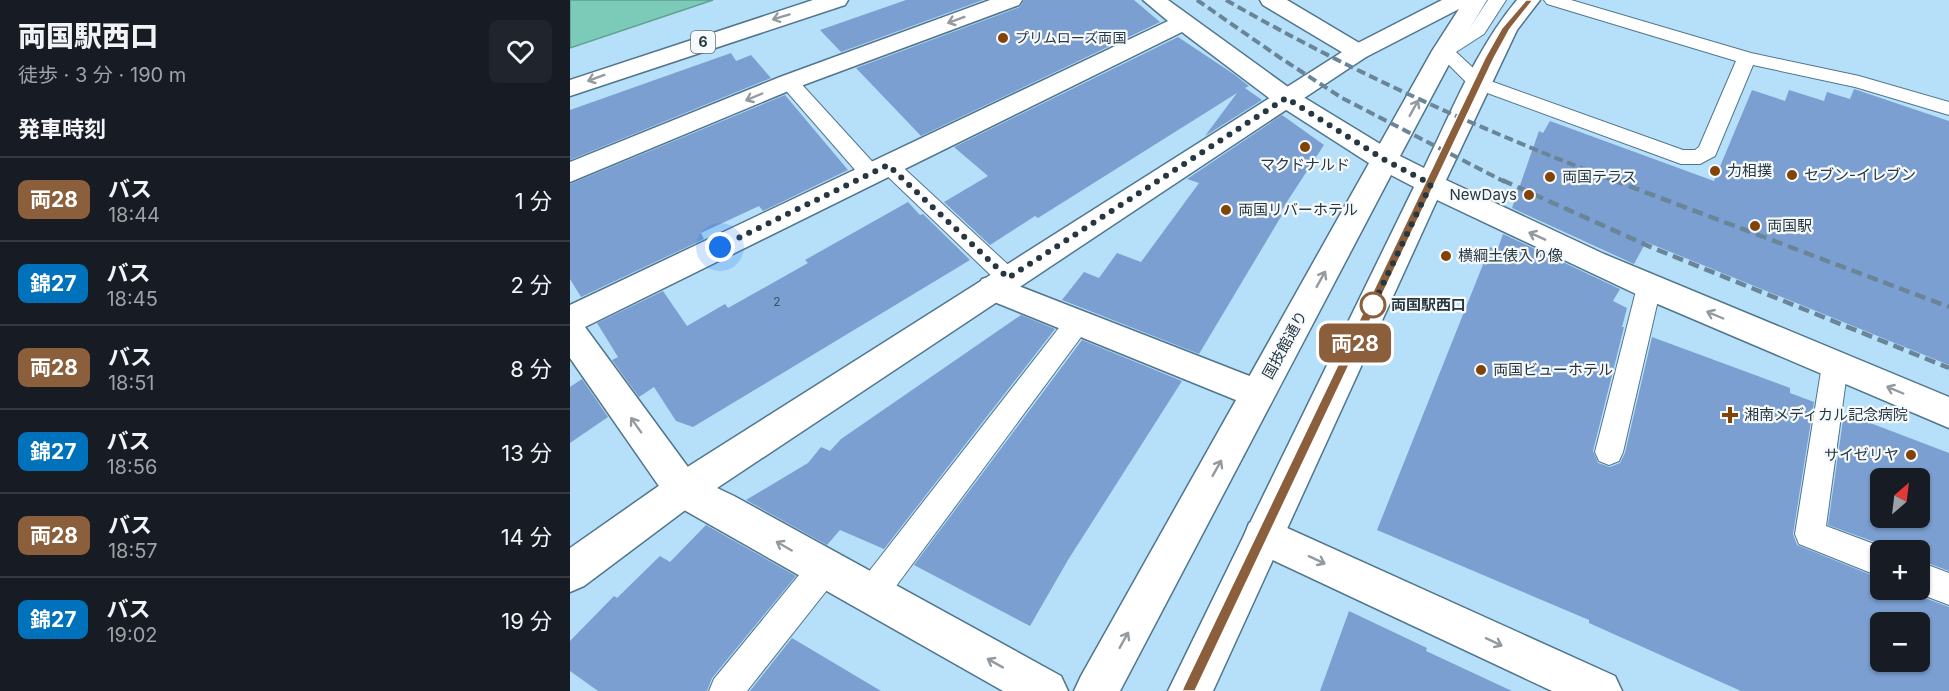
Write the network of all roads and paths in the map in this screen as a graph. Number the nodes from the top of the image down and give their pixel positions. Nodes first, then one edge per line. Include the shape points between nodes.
1 (765, 0) edge
2 (837, 0) edge
3 (1011, 0) edge
4 (1154, 0) edge
5 (1270, 0) edge
6 (1476, 0) edge
7 (1497, 0) edge
8 (1529, 0) edge
9 (1553, 0) edge
10 (1452, 2) edge
11 (734, 9) dead end
12 (1184, 22) junction
13 (1444, 51) junction
14 (1358, 52) junction
15 (1747, 58) junction
16 (789, 82) junction
17 (1478, 83) junction
18 (570, 88) edge
19 (1286, 98) junction
20 (1949, 110) edge
21 (1385, 160) junction
22 (880, 170) junction
23 (570, 173) edge
24 (1431, 184) junction
25 (1001, 283) junction
26 (1649, 287) junction
27 (570, 320) edge
28 (1078, 322) junction
29 (570, 332) edge
30 (1835, 365) junction
31 (1258, 394) junction
32 (1949, 413) edge
33 (1609, 452) dead end
34 (683, 490) junction
35 (1263, 536) junction
36 (1870, 558) edge
37 (824, 569) junction
38 (570, 572) edge
39 (1930, 582) edge
40 (1949, 589) edge
41 (872, 594) junction
42 (726, 691) edge
43 (1046, 691) edge
44 (1096, 691) edge
45 (1190, 691) edge
46 (1600, 691) edge

1 - 11 main road
2 -> 18 main road, 6
3 -> 16 main road
4 - 12 main road
5 - 14 main road
6 - 13 main road, 国技館通り
7 - 13 lane via 1478,30
8 - 17 main road via 1506,28
9 - 15 lane
10 - 14 main road
12 - 19 main road
12 - 22 main road
13 - 17 lane
21 -> 13 main road, 国技館通り
14 - 19 main road
15 - 17 lane via 1708,151 1700,157 1681,157
15 - 20 lane via 1859,82
16 - 22 lane
16 -> 23 main road
17 - 24 main road
19 - 21 main road
19 - 25 main road
21 - 24 main road
31 -> 21 main road, 国技館通り
22 - 25 lane
22 - 27 main road
26 -> 24 main road
24 - 35 main road
25 - 28 main road
25 - 34 main road
30 -> 26 main road
26 - 33 lane
28 - 31 main road
28 - 41 lane
34 -> 29 main road
32 -> 30 main road
30 - 36 lane via 1810,534
44 -> 31 main road, 国技館通り
37 -> 34 main road
34 - 38 main road
35 - 45 main road
35 -> 46 main road
37 - 41 main road
37 - 42 lane
39 - 40 lane
43 -> 41 main road

